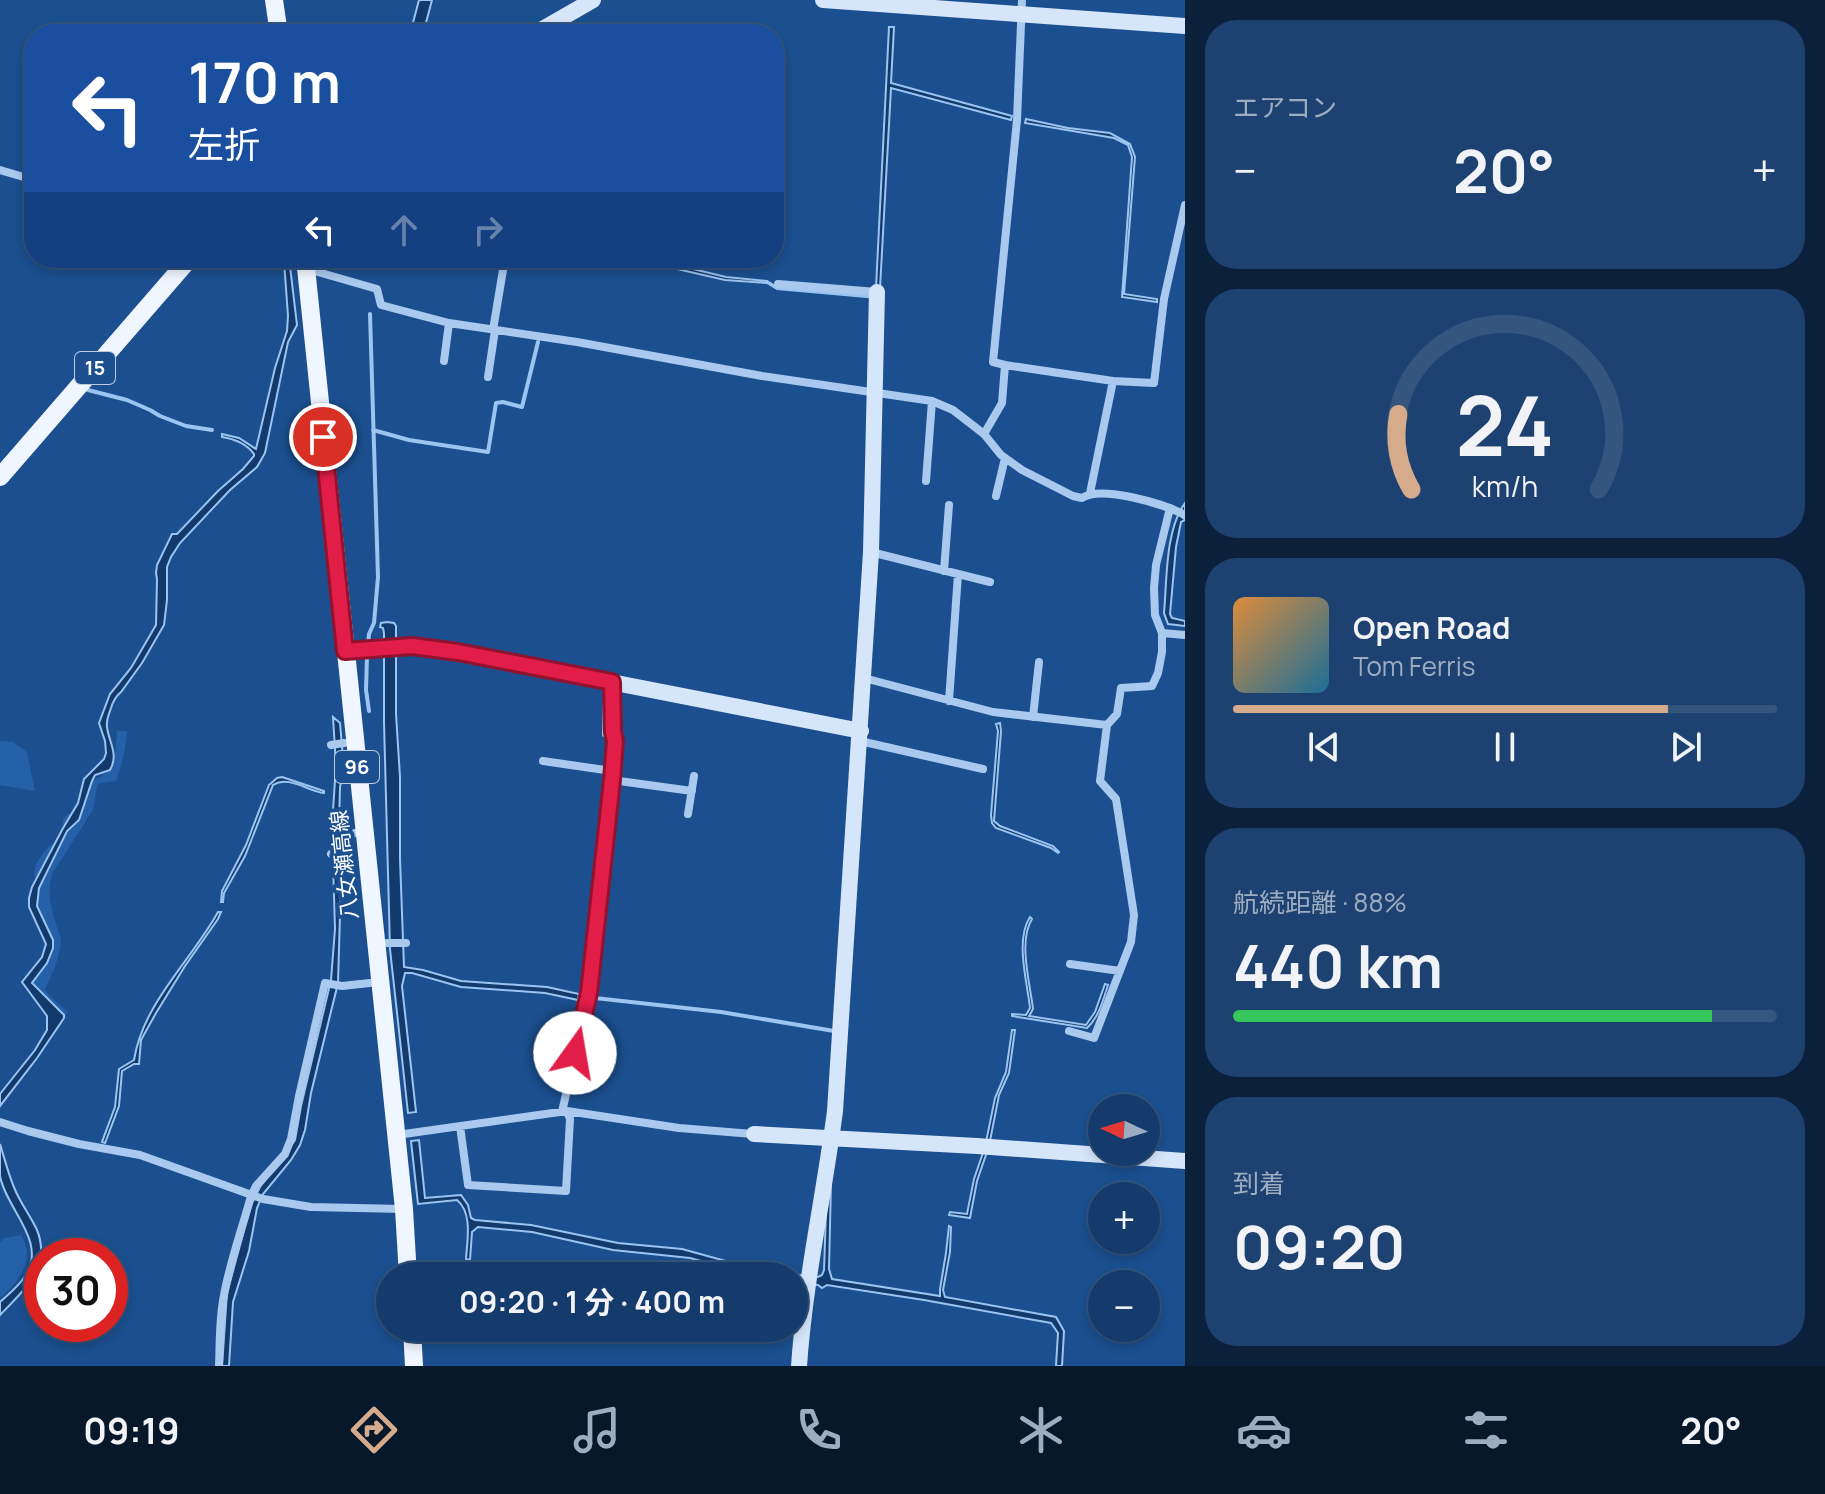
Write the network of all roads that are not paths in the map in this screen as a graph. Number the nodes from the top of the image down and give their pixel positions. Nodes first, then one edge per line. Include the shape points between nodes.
1 (274, 0) edge
2 (593, 0) edge
3 (823, 0) edge
4 (1022, 7) edge
5 (278, 24) edge
6 (551, 24) edge
7 (1185, 26) edge
8 (0, 170) edge
9 (24, 177) edge
10 (1185, 205) edge
11 (181, 268) edge
12 (297, 268) edge
13 (312, 268) edge
14 (503, 268) edge
15 (778, 284) dead end
16 (880, 293) joint
17 (449, 323) junction
18 (494, 330) junction
19 (444, 361) dead end
20 (1005, 365) junction
21 (488, 377) dead end
22 (1113, 381) junction
23 (875, 392) junction
24 (932, 401) junction
25 (984, 434) junction
26 (1005, 458) junction
27 (0, 477) edge
28 (926, 481) dead end
29 (1090, 493) junction
30 (996, 496) dead end
31 (949, 505) dead end
32 (1179, 512) edge
33 (871, 552) junction
34 (944, 571) junction
35 (958, 574) junction
36 (990, 582) dead end
37 (1162, 633) junction
38 (1185, 635) edge
39 (353, 650) junction
40 (1039, 662) dead end
41 (864, 678) junction
42 (612, 682) junction
43 (949, 701) junction
44 (1033, 717) junction
45 (1107, 725) junction
46 (860, 736) junction
47 (344, 743) dead end
48 (331, 745) dead end
49 (543, 761) dead end
50 (983, 769) dead end
51 (612, 776) junction
52 (694, 776) dead end
53 (692, 791) junction
54 (688, 814) dead end
55 (354, 833) dead end
56 (332, 853) dead end
57 (387, 943) dead end
58 (406, 943) dead end
59 (1070, 964) dead end
60 (1114, 970) junction
61 (370, 983) dead end
62 (1069, 1031) dead end
63 (564, 1112) junction
64 (0, 1122) edge
65 (460, 1126) junction
66 (754, 1134) joint
67 (396, 1135) junction
68 (831, 1139) junction
69 (1185, 1161) edge
70 (256, 1197) junction
71 (404, 1209) junction
72 (407, 1262) edge
73 (413, 1342) edge
74 (219, 1366) edge
75 (414, 1366) edge
76 (799, 1366) edge

1 - 5 main road
2 - 6 street
3 - 4 street
4 - 7 street
4 - 20 street via 1017,120 993,362
8 - 9 street
10 - 22 street via 1164,299 1154,383
11 - 27 main road, 15
12 - 39 main road, 八女瀬高線 / 96
13 - 17 street via 377,289 381,305
14 - 18 street
15 - 16 street
16 - 23 street
17 - 18 street
17 - 19 street
18 - 21 street
18 - 23 street
20 - 22 street
20 - 25 street via 1002,403
22 - 29 street
23 - 24 street
23 - 33 street
24 - 25 street
24 - 28 street
25 - 26 street
26 - 29 street via 1073,496
26 - 30 street
29 - 32 street via 1134,497
31 - 34 street
32 - 37 street via 1156,565 1155,615
33 - 34 street
33 - 41 street
34 - 35 street
35 - 36 street
35 - 43 street
37 - 38 street
37 - 45 street via 1152,686 1121,688 1117,714
39 - 42 street via 412,646
39 - 67 main road, 八女瀬高線 / 96
40 - 44 street
41 - 43 street
41 - 46 street
42 - 46 street
42 - 51 street
43 - 44 street
44 - 45 street
45 - 60 street via 1100,781 1116,799 1134,915 1131,942
46 - 50 street
46 - 68 street
47 - 48 street
49 - 51 street
51 - 53 street
51 - 63 street via 589,993
52 - 53 street
53 - 54 street
55 - 56 street
57 - 58 street
59 - 60 street
60 - 62 street via 1094,1038
61 - 70 street via 325,983 291,1139 285,1154 256,1186
63 - 65 street
63 - 65 street via 570,1119 566,1191 468,1185
63 - 66 street
64 - 70 street via 140,1155
65 - 67 street
66 - 68 street
67 - 71 main road, 八女瀬高線 / 96
68 - 69 street
68 - 76 street
70 - 71 street via 311,1207
70 - 74 street via 224,1294
71 - 72 main road, 八女瀬高線 / 96
73 - 75 main road

